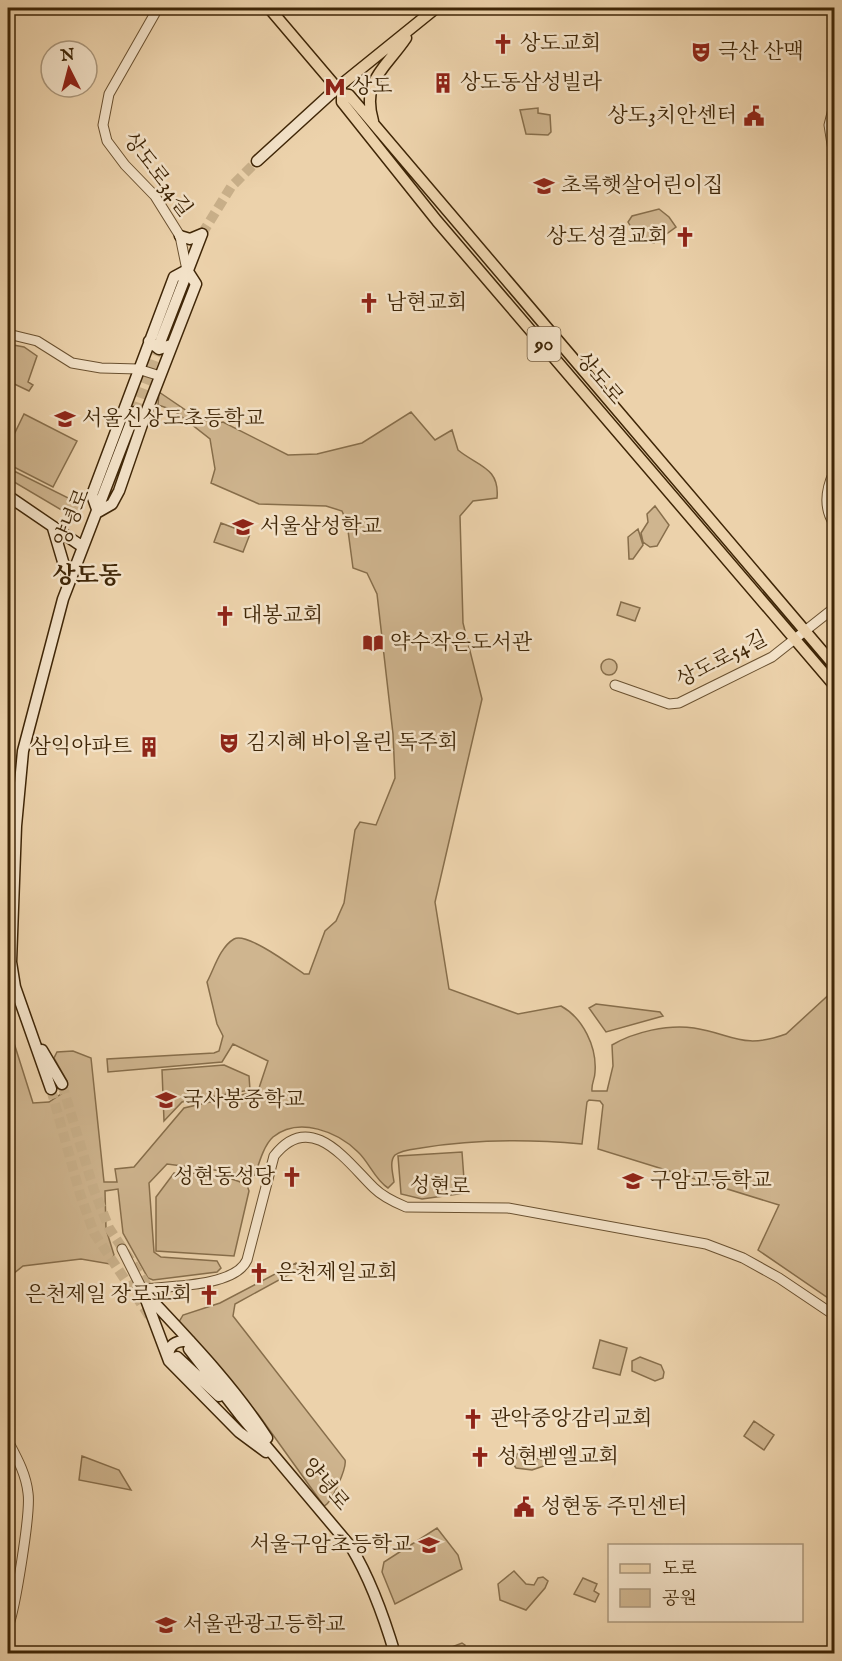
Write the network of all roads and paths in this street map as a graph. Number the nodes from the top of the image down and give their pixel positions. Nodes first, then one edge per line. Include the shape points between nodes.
1 (158, 8) edge
2 (269, 8) edge
3 (436, 8) edge
4 (411, 29) junction
5 (340, 91) junction
6 (834, 105) edge
7 (375, 127) junction
8 (834, 157) edge
9 (257, 161) tunnel mouth
10 (180, 236) junction
11 (187, 270) junction
12 (504, 278) junction
13 (494, 286) junction
14 (8, 334) edge
15 (149, 341) junction
16 (166, 342) junction
17 (138, 369) junction
18 (160, 376) junction
19 (126, 400) junction
20 (148, 408) junction
21 (135, 412) tunnel mouth
22 (834, 472) edge
23 (8, 496) edge
24 (98, 512) junction
25 (834, 524) edge
26 (52, 528) junction
27 (83, 547) junction
28 (69, 582) junction
29 (834, 608) edge
30 (808, 633) junction
31 (797, 639) junction
32 (834, 665) edge
33 (834, 685) edge
34 (615, 686) dead end
35 (30, 1029) junction
36 (62, 1084) tunnel mouth
37 (51, 1089) tunnel mouth
38 (122, 1249) dead end
39 (142, 1289) junction
40 (834, 1315) edge
41 (189, 1345) junction
42 (173, 1359) junction
43 (240, 1415) junction
44 (8, 1441) edge
45 (285, 1467) junction
46 (8, 1627) edge
47 (395, 1653) edge

1 - 10 street, 상도로34길 via 110,94 103,125 106,141 155,196
2 - 5 main road, 상도로 / 90
3 - 4 main road
4 - 5 main road
4 - 7 main road via 372,83 369,102
5 - 7 main road, 상도로 / 90 via 349,95
5 - 9 main road
5 - 13 main road, 상도로 / 90 via 342,102 389,163
6 - 8 street via 829,124
7 - 12 main road, 상도로 / 90
10 - 11 street, 상도로34길
10 - 11 main road via 190,239 202,234
11 - 15 main road via 174,277
11 - 16 main road
12 - 13 main road
12 - 30 main road, 상도로 / 90
13 - 31 main road, 상도로 / 90
14 - 17 street via 37,341 72,363
15 - 16 main road via 159,350
15 - 17 main road
16 - 18 main road
17 - 18 street
17 - 19 main road
18 - 20 main road
19 - 20 main road via 141,399
19 - 24 main road via 92,495
20 - 24 main road via 119,491 112,504
21 - 24 main road, 양녕로
22 - 25 street via 827,490 827,506
23 - 26 main road
24 - 27 main road, 양녕로
26 - 27 main road
26 - 28 main road
27 - 28 main road, 양녕로
28 - 35 main road, 양녕로 via 31,720 19,790 11,962
29 - 30 street, 상도로54길
30 - 31 street, 상도로54길
30 - 32 main road, 상도로
31 - 33 main road, 상도로 / 90
31 - 34 street, 상도로54길 via 772,657 680,703 669,704
35 - 36 main road, 양녕로
35 - 37 main road, 양녕로
38 - 39 street
39 - 40 street, 성현로 via 214,1282 241,1269 247,1260 270,1164 281,1147 307,1138 335,1147 374,1189 406,1207 508,1208 706,1244 743,1258
39 - 41 main road
39 - 42 main road
41 - 42 main road via 179,1340 172,1344 168,1354
41 - 43 main road, 양녕로
41 - 45 main road via 254,1418
42 - 43 main road, 양녕로
42 - 45 main road via 239,1432
43 - 45 main road, 양녕로
44 - 46 street via 20,1463 29,1496
45 - 47 main road, 양녕로 via 345,1538 359,1561

